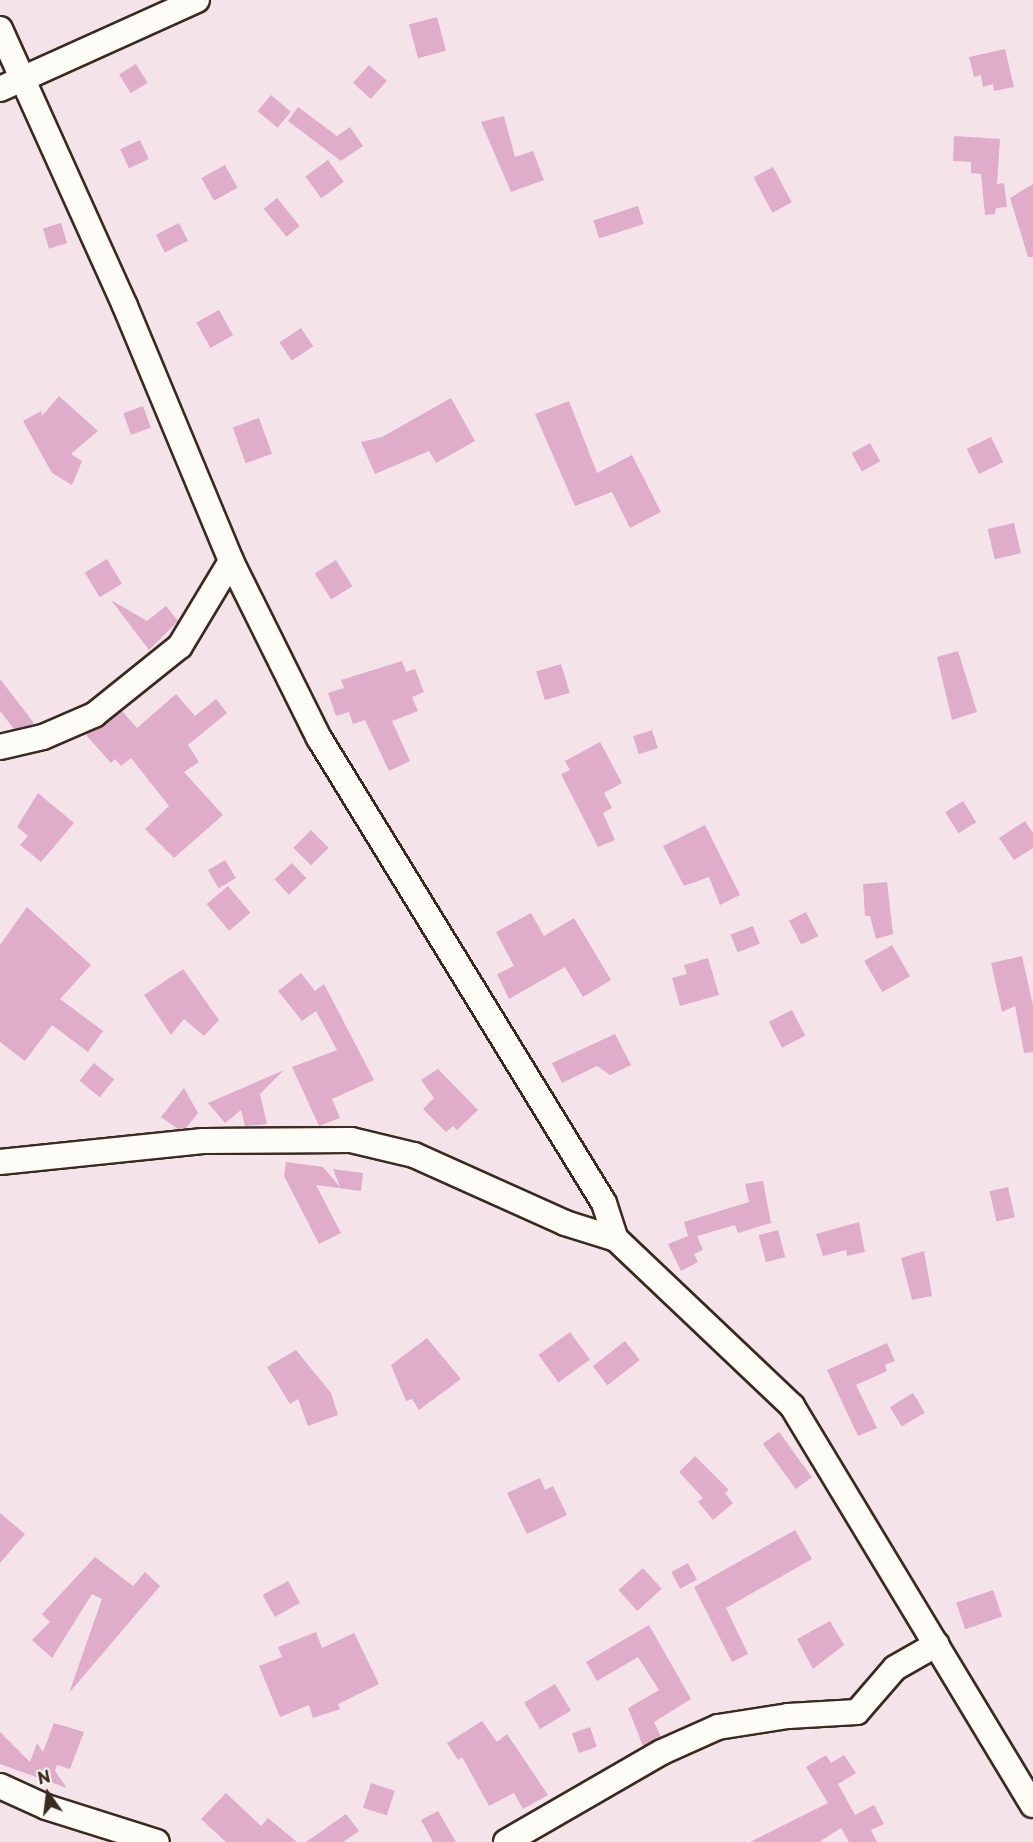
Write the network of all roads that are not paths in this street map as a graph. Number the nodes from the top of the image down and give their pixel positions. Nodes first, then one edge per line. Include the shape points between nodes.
1 (197, 0) edge
2 (0, 29) edge
3 (23, 78) junction
4 (0, 89) edge
5 (231, 561) junction
6 (0, 747) edge
7 (0, 1162) edge
8 (616, 1239) junction
9 (937, 1644) junction
10 (0, 1786) edge
11 (1033, 1804) edge
12 (157, 1842) edge
13 (506, 1842) edge

1 - 3 street
2 - 3 street
3 - 4 street
3 - 5 street
5 - 6 street via 180,645 94,715 43,737
5 - 8 street via 298,701 604,1203
7 - 8 street via 202,1140 351,1140 414,1155 565,1223
8 - 9 street via 792,1406
9 - 11 street
9 - 13 street via 895,1668 857,1712 788,1716 718,1727 662,1752
10 - 12 street via 46,1807

